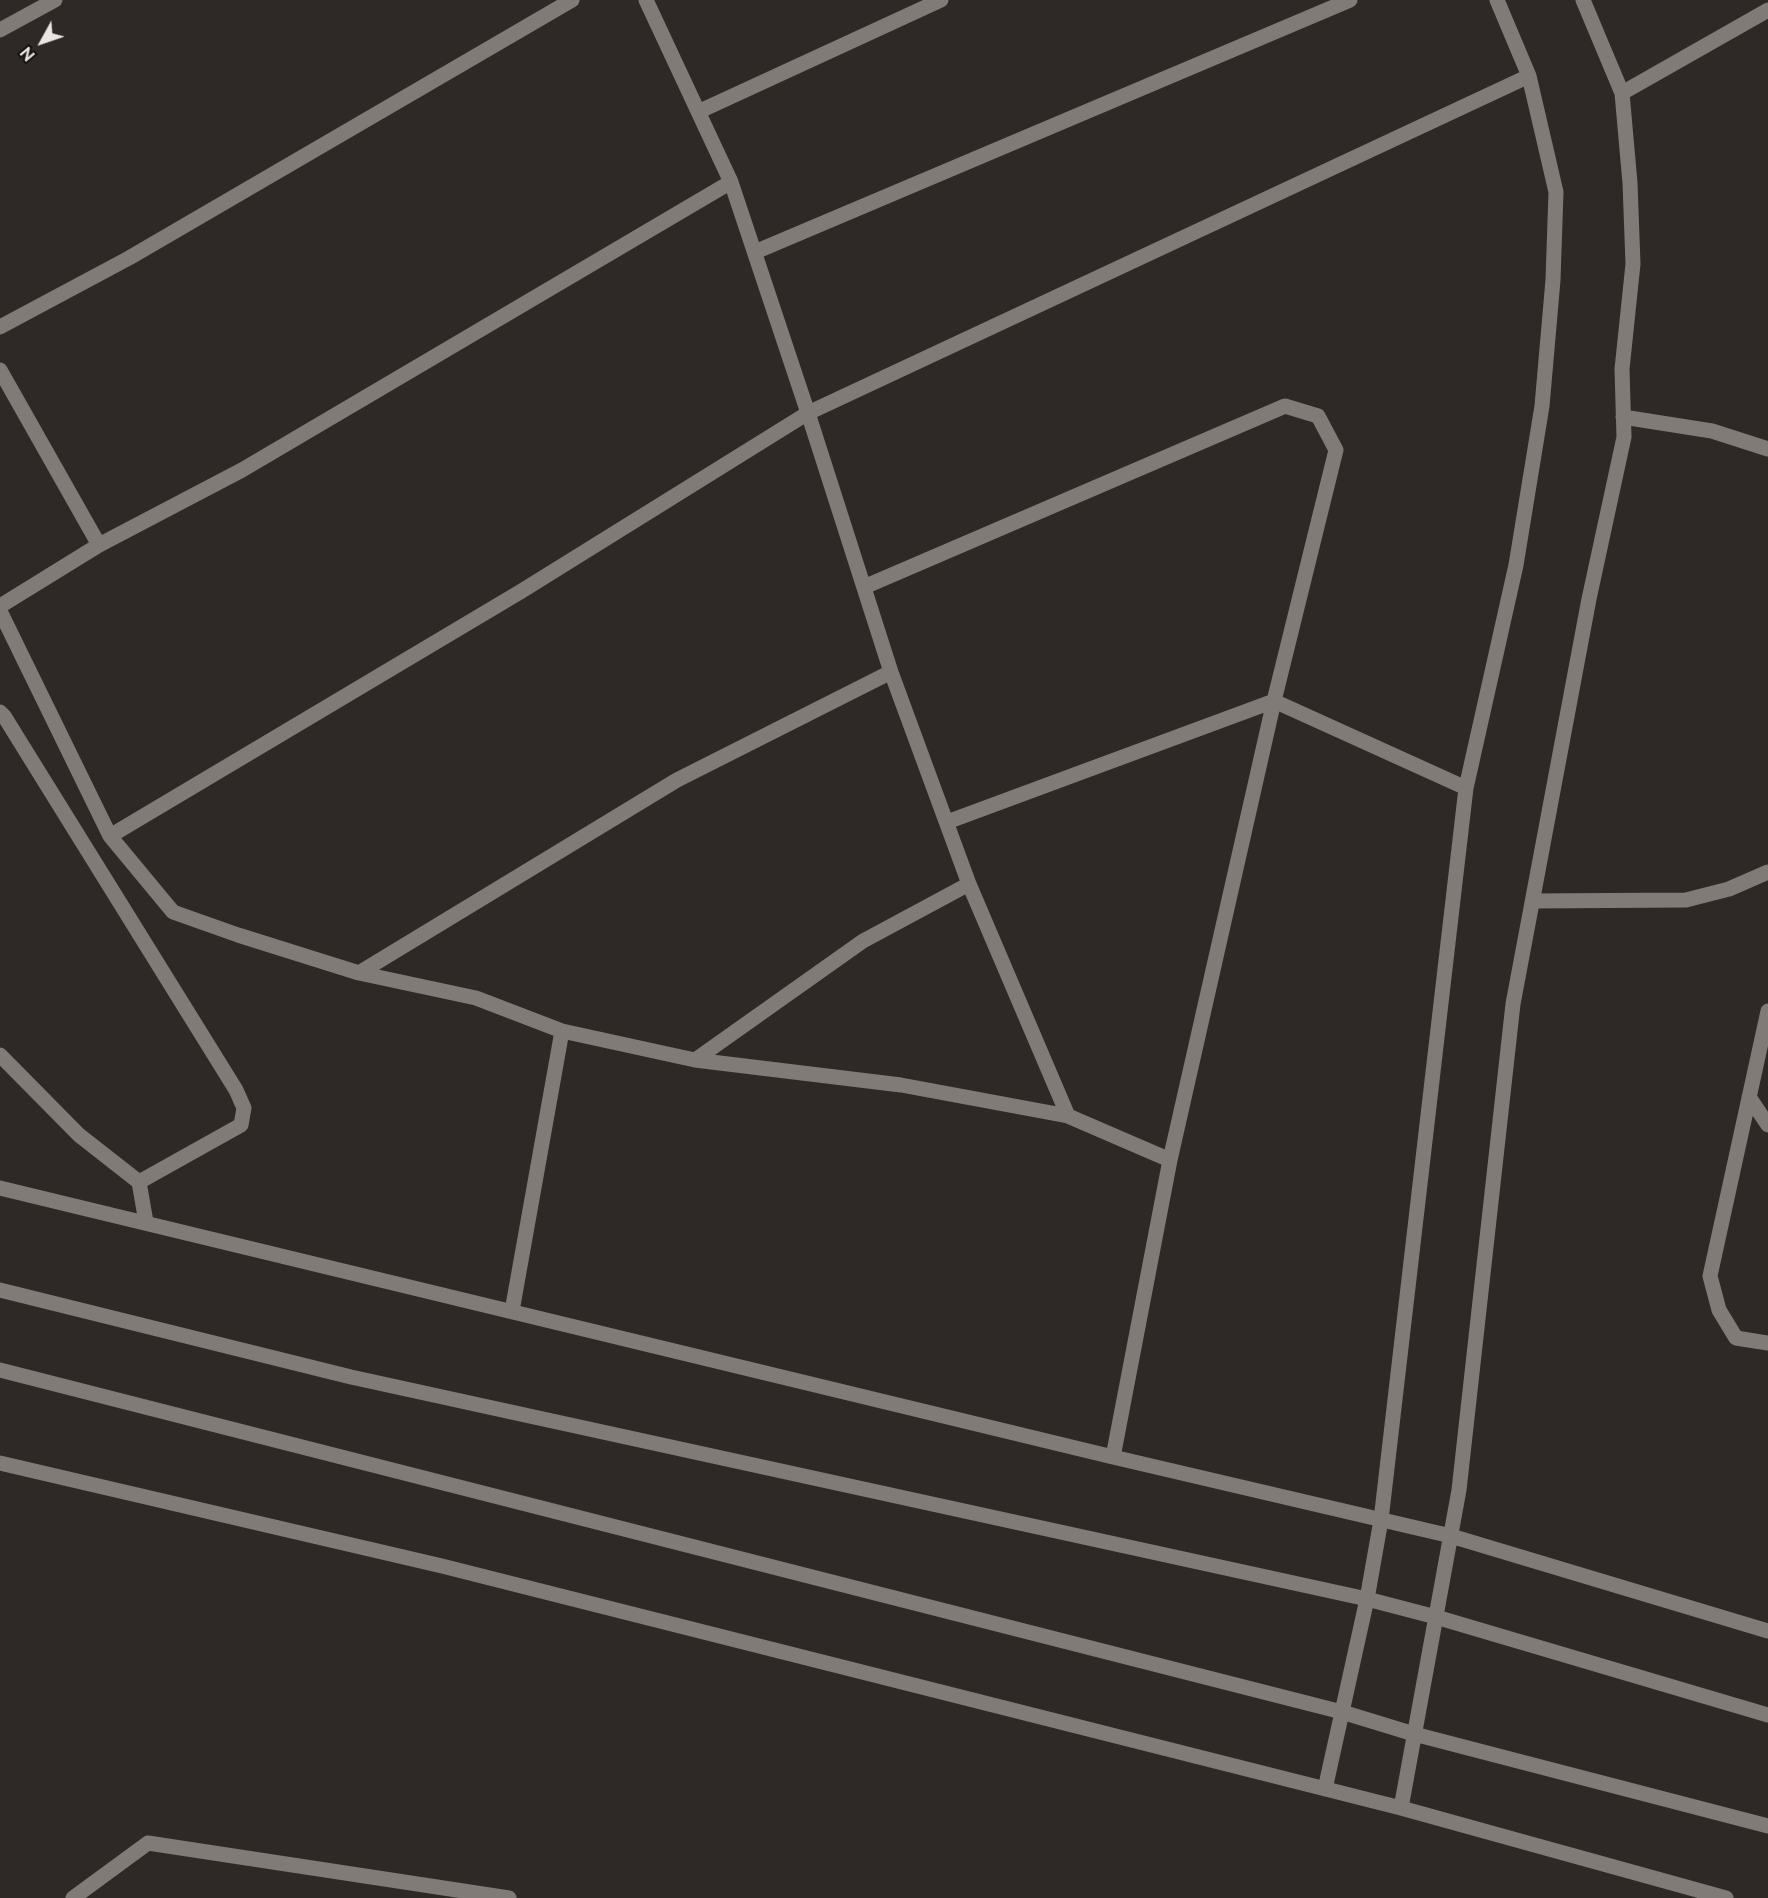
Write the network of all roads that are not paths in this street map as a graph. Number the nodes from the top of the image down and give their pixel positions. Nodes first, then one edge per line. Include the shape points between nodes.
1 (56, 0) edge
2 (572, 0) edge
3 (646, 0) edge
4 (942, 0) edge
5 (1350, 0) edge
6 (1497, 0) edge
7 (1583, 0) edge
8 (1768, 10) edge
9 (0, 30) edge
10 (1529, 76) junction
11 (1622, 93) junction
12 (700, 111) junction
13 (731, 182) junction
14 (755, 252) junction
15 (0, 327) edge
16 (0, 370) edge
17 (808, 413) junction
18 (1623, 417) junction
19 (1768, 449) edge
20 (99, 545) junction
21 (864, 587) junction
22 (0, 606) edge
23 (0, 611) edge
24 (891, 672) junction
25 (1274, 701) junction
26 (0, 712) edge
27 (1466, 788) junction
28 (947, 822) junction
29 (110, 836) junction
30 (1768, 872) edge
31 (969, 884) junction
32 (1533, 901) junction
33 (359, 973) junction
34 (1768, 1011) edge
35 (562, 1031) junction
36 (0, 1055) edge
37 (695, 1060) junction
38 (1749, 1097) junction
39 (1068, 1116) junction
40 (1768, 1125) edge
41 (1170, 1161) junction
42 (139, 1182) junction
43 (0, 1188) edge
44 (146, 1222) junction
45 (0, 1290) edge
46 (512, 1311) junction
47 (1768, 1343) edge
48 (0, 1370) edge
49 (1113, 1457) junction
50 (0, 1463) edge
51 (1381, 1520) junction
52 (1451, 1536) junction
53 (1367, 1599) junction
54 (1436, 1617) junction
55 (1768, 1631) edge
56 (1342, 1712) junction
57 (1768, 1715) edge
58 (1414, 1734) junction
59 (1325, 1789) junction
60 (1401, 1808) junction
61 (1768, 1826) edge
62 (1690, 1893) edge
63 (73, 1898) edge
64 (509, 1898) edge
65 (1726, 1898) edge

1 - 9 street
2 - 15 street via 129,258
3 - 12 street
4 - 12 street
5 - 14 street
6 - 10 street
7 - 11 street
8 - 11 street
10 - 17 street
10 - 27 street via 1556,192 1542,406 1516,565
11 - 18 street via 1633,264 1622,369
12 - 13 street
13 - 14 street
13 - 20 street via 242,470
14 - 17 street
16 - 20 street
17 - 21 street
17 - 29 street via 520,592
18 - 19 street via 1712,431
18 - 32 street via 1624,437 1589,599
20 - 22 street
21 - 24 street
21 - 25 street via 1285,406 1318,416 1336,450
23 - 29 street
24 - 28 street
24 - 33 street via 677,780
25 - 27 street
25 - 28 street
25 - 41 street
26 - 42 street via 244,1108 241,1125
27 - 51 street
28 - 31 street
29 - 33 street via 173,912
30 - 32 street via 1729,889 1686,900
31 - 37 street via 863,941
31 - 39 street
32 - 52 street via 1513,1004
33 - 35 street via 476,998
34 - 38 street
35 - 37 street
35 - 46 street
36 - 42 street via 79,1135
37 - 39 street via 901,1085
38 - 40 street
38 - 47 street via 1710,1276 1719,1310 1736,1338
39 - 41 street
41 - 49 street
42 - 44 street
43 - 44 street
44 - 46 street
45 - 53 street via 351,1377
46 - 49 street
48 - 56 street
49 - 51 street
50 - 59 street via 442,1566
51 - 52 street
51 - 53 street
52 - 54 street
52 - 55 street
53 - 54 street
53 - 56 street
54 - 57 street
54 - 58 street
56 - 58 street
56 - 59 street
58 - 60 street
58 - 61 street
59 - 60 street
60 - 62 street
62 - 65 street
63 - 64 street via 148,1843

